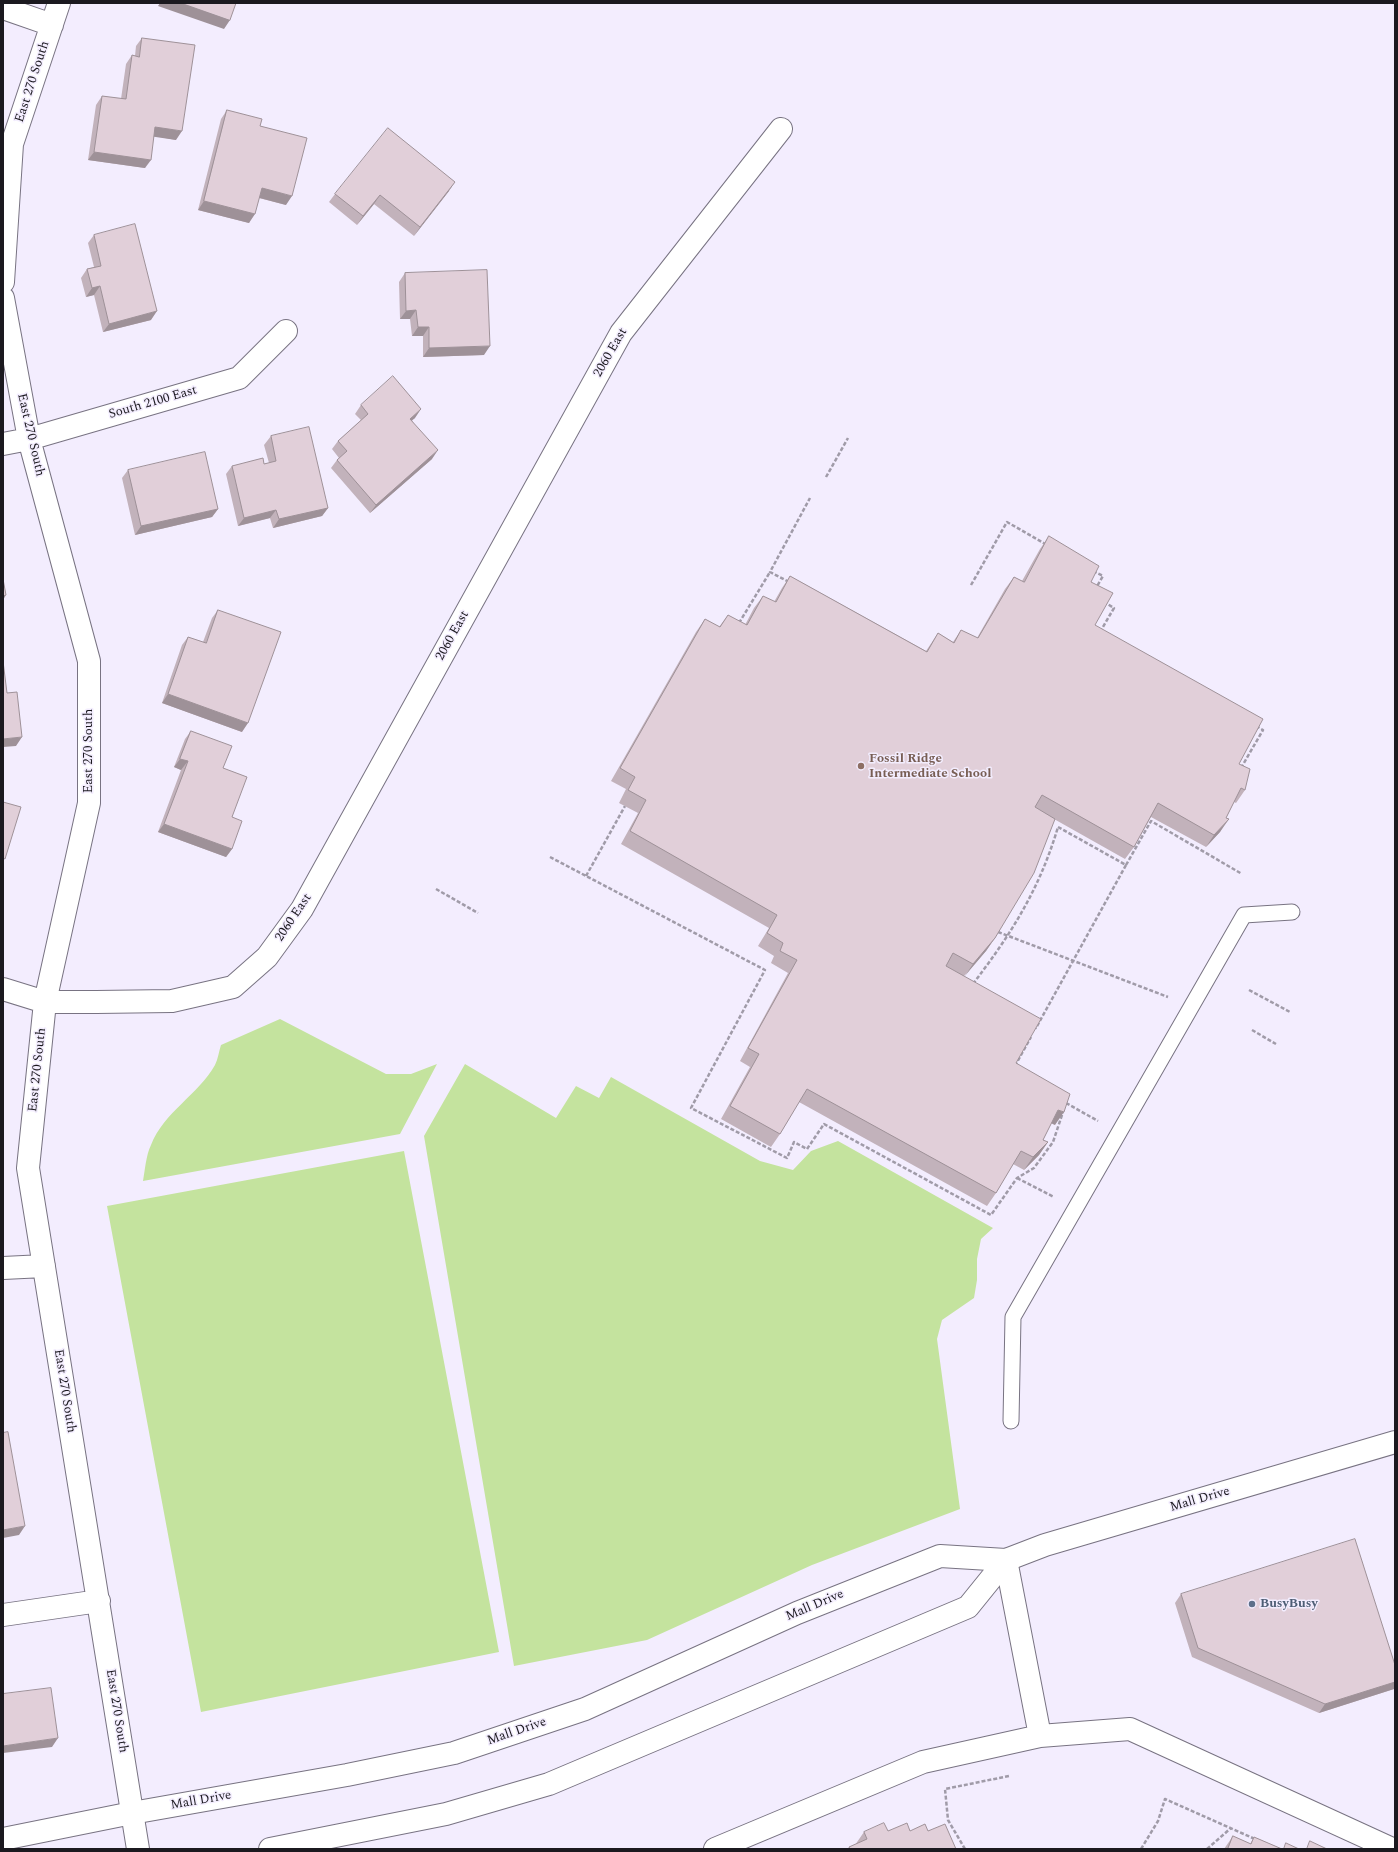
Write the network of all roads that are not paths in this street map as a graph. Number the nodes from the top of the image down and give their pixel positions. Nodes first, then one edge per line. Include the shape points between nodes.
1 (59, 3) edge
2 (3, 8) edge
3 (52, 25) junction
4 (781, 129) dead end
5 (3, 282) edge
6 (3, 298) edge
7 (286, 331) dead end
8 (29, 439) junction
9 (3, 444) edge
10 (1292, 912) dead end
11 (3, 988) edge
12 (45, 1002) junction
13 (44, 1266) junction
14 (3, 1268) edge
15 (1011, 1421) dead end
16 (1395, 1442) edge
17 (1006, 1560) junction
18 (99, 1601) junction
19 (3, 1615) edge
20 (1040, 1736) junction
21 (132, 1813) junction
22 (3, 1839) edge
23 (138, 1849) edge
24 (270, 1849) edge
25 (715, 1849) edge
26 (1392, 1849) edge

1 - 3 street, East 270 South
2 - 3 street
3 - 5 street, East 270 South via 12,144
4 - 12 street, 2060 East via 621,332 302,909 267,957 233,987 172,1001
6 - 8 street, East 270 South
7 - 8 street, South 2100 East via 239,378
8 - 9 street, South 2100 East
8 - 12 street, East 270 South via 89,661 89,803
10 - 15 lane via 1244,915 1013,1317
11 - 12 street, 2060 East
12 - 13 street, East 270 South via 28,1168
13 - 14 street
13 - 18 street, East 270 South
16 - 17 street, Mall Drive via 1045,1545
17 - 20 street
17 - 21 street, Mall Drive via 940,1556 797,1613 586,1708 454,1753 347,1775
17 - 24 street via 968,1607 549,1784 446,1814
18 - 19 street
18 - 21 street, East 270 South
20 - 25 street via 922,1762
20 - 26 street via 1130,1729
21 - 22 street, Mall Drive
21 - 23 street, East 270 South

